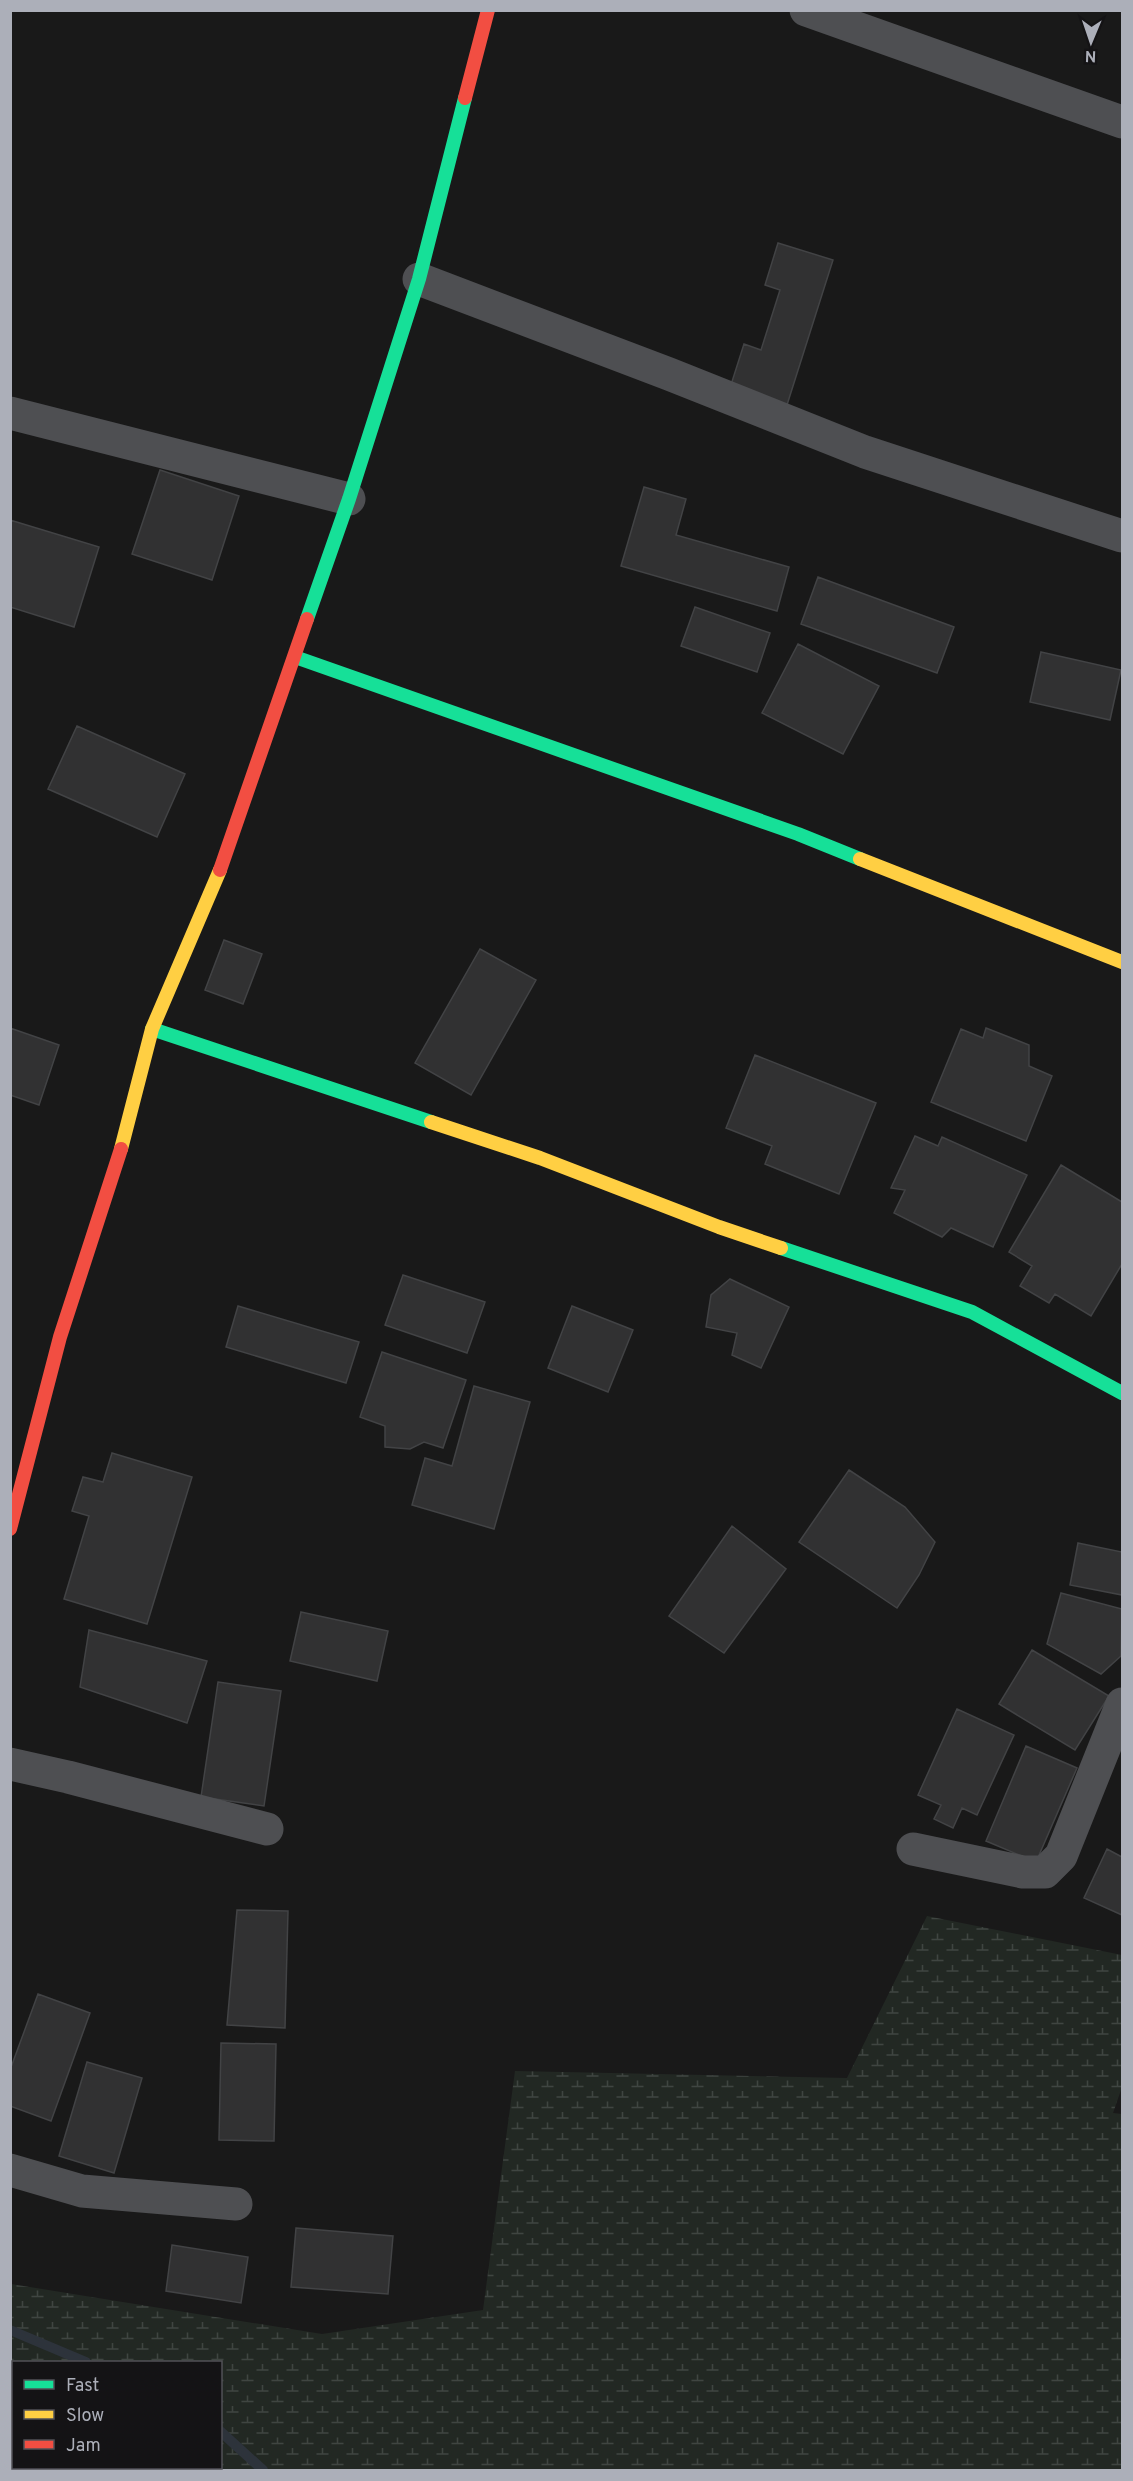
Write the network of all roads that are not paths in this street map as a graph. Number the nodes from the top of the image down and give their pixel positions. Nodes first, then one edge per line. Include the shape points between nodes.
1 (488, 10) edge
2 (806, 10) edge
3 (1122, 122) edge
4 (419, 279) junction
5 (10, 413) edge
6 (349, 499) junction
7 (1122, 536) edge
8 (295, 657) junction
9 (1122, 963) edge
10 (152, 1029) junction
11 (1122, 1394) edge
12 (10, 1529) edge
13 (1122, 1704) edge
14 (10, 1764) edge
15 (267, 1829) dead end
16 (913, 1849) dead end
17 (10, 2170) edge
18 (236, 2204) dead end

1 - 4 street
2 - 3 street
4 - 6 street
4 - 7 street via 865,452
5 - 6 street
6 - 8 street
8 - 9 street via 798,834
8 - 10 street via 218,875
10 - 11 street via 472,1134 719,1227 972,1312
10 - 12 street via 117,1163 60,1337
13 - 16 street via 1061,1856 1045,1872 1023,1872
14 - 15 street
17 - 18 street via 82,2190

